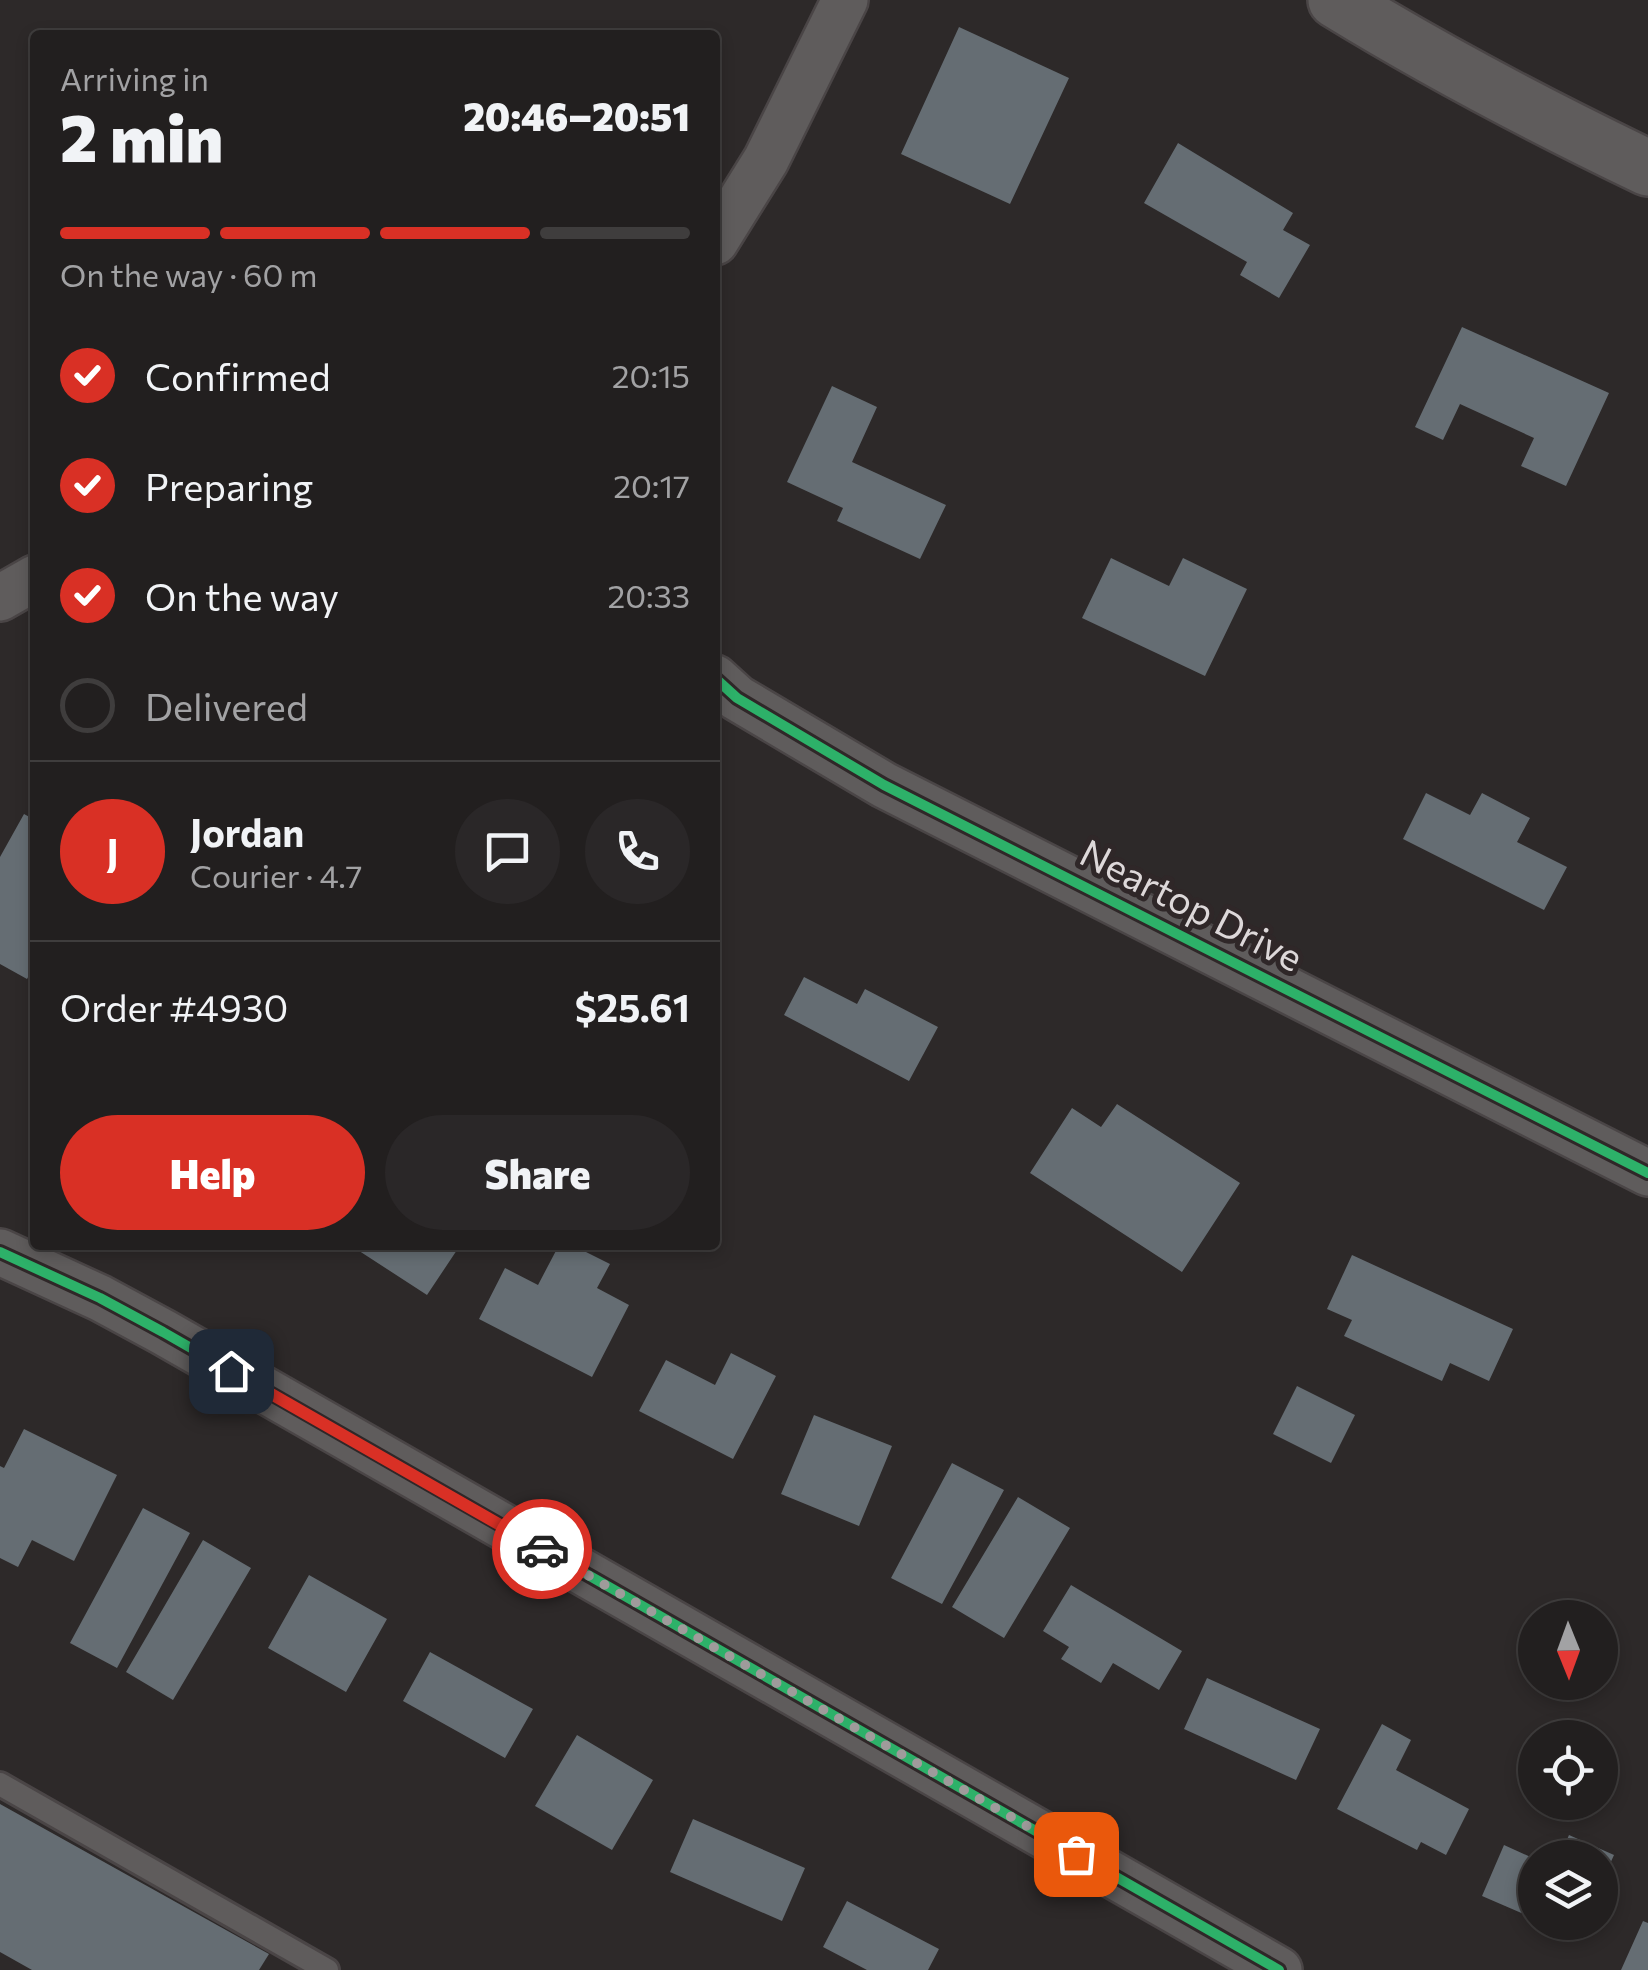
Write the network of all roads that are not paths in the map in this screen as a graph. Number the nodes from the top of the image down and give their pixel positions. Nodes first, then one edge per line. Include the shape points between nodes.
1 (845, 0) edge
2 (1336, 0) edge
3 (1648, 168) edge
4 (720, 234) edge
5 (30, 581) edge
6 (0, 598) edge
7 (720, 683) edge
8 (1648, 1173) edge
9 (0, 1252) edge
10 (0, 1784) edge
11 (327, 1970) edge
12 (1279, 1970) edge

1 - 4 street via 766,160
2 - 3 street via 1546,119
5 - 6 street
7 - 8 street, Neartop Drive via 884,785
9 - 12 street via 163,1332
10 - 11 lane

